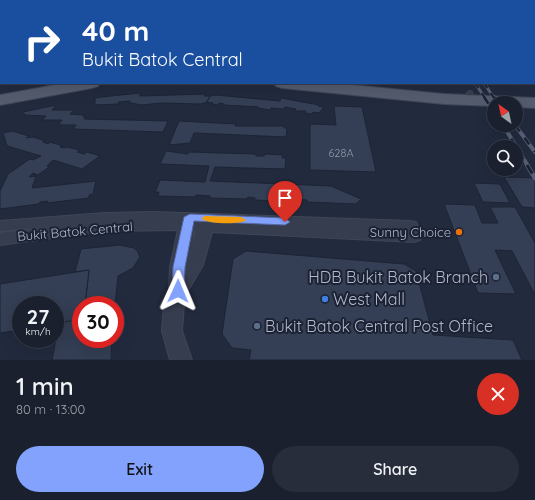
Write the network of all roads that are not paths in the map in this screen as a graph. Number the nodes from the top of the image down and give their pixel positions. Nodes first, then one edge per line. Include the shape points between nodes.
1 (44, 84) edge
2 (87, 84) edge
3 (296, 84) edge
4 (362, 84) edge
5 (0, 92) edge
6 (467, 96) junction
7 (535, 96) edge
8 (0, 100) edge
9 (535, 103) edge
10 (188, 221) junction
11 (208, 222) junction
12 (0, 226) edge
13 (412, 231) dead end
14 (0, 239) edge
15 (178, 291) junction
16 (180, 360) edge

1 - 5 main road
2 - 8 main road
3 - 6 main road
4 - 6 main road
6 - 7 main road
6 - 9 main road
10 - 11 street, Bukit Batok Central
10 - 12 street, Bukit Batok Central via 106,218
10 - 14 street, Bukit Batok Central via 105,226
10 - 15 street via 179,267
11 - 13 street, Bukit Batok Central
11 - 15 street via 194,265
15 - 16 street via 172,317 172,331

